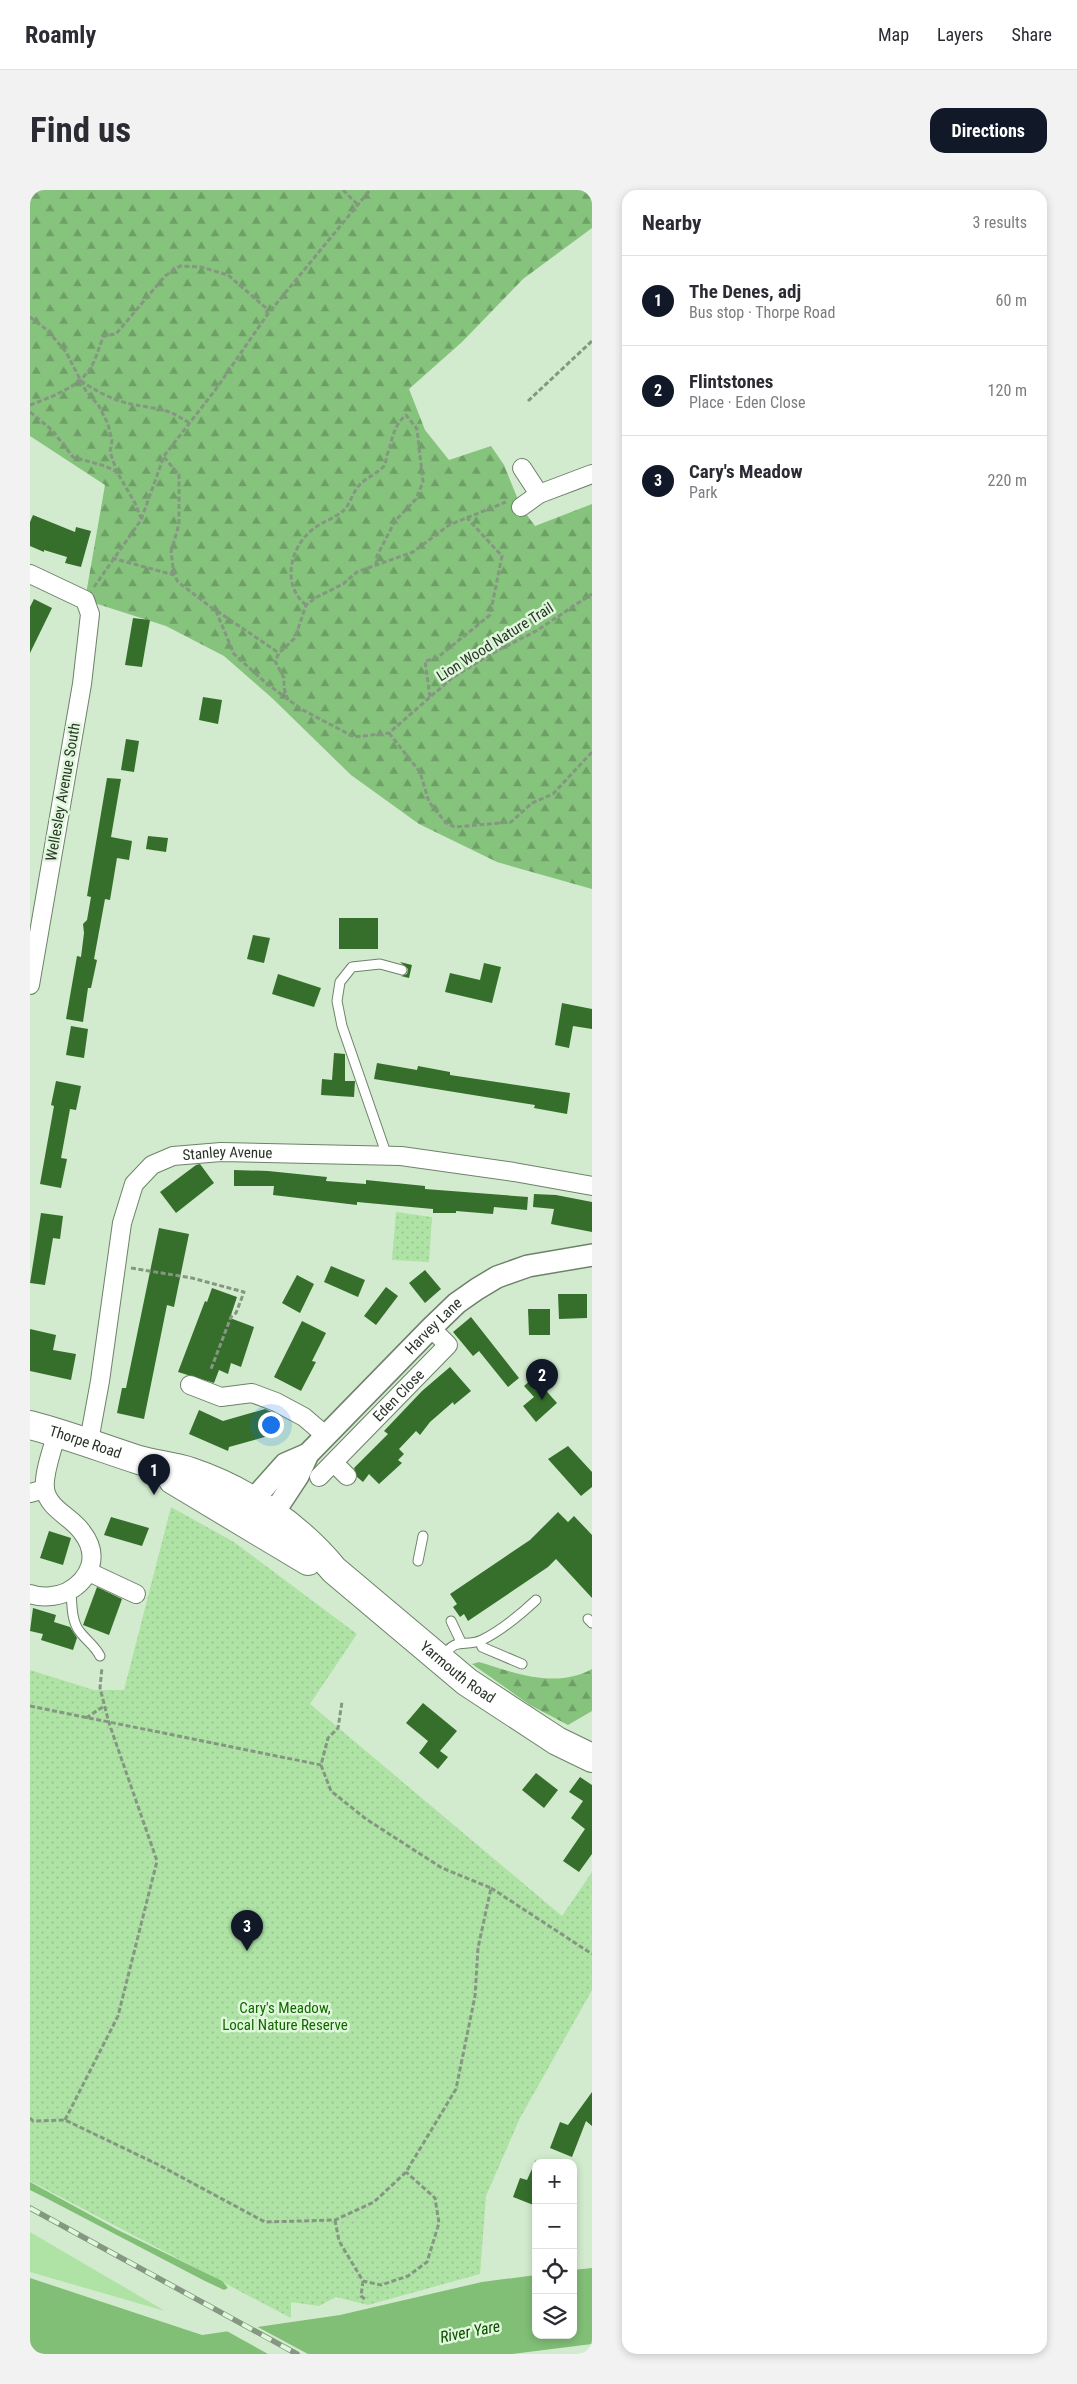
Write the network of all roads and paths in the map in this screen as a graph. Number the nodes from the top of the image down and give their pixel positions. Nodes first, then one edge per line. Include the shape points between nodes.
1 (343, 190) edge
2 (370, 190) edge
3 (358, 205) junction
4 (267, 315) junction
5 (30, 317) edge
6 (592, 341) edge
7 (81, 381) junction
8 (528, 401) dead end
9 (30, 405) edge
10 (30, 412) edge
11 (190, 423) junction
12 (164, 456) junction
13 (522, 468) dead end
14 (117, 472) junction
15 (592, 474) edge
16 (539, 494) junction
17 (521, 506) joint
18 (467, 518) junction
19 (141, 520) junction
20 (112, 558) junction
21 (376, 565) junction
22 (30, 574) edge
23 (174, 575) junction
24 (592, 594) edge
25 (84, 600) junction
26 (306, 605) junction
27 (216, 611) junction
28 (279, 653) junction
29 (430, 697) junction
30 (288, 700) junction
31 (389, 733) junction
32 (592, 752) edge
33 (402, 970) dead end
34 (30, 985) edge
35 (388, 1156) junction
36 (592, 1186) edge
37 (592, 1255) edge
38 (116, 1266) junction
39 (431, 1328) junction
40 (211, 1369) dead end
41 (190, 1384) dead end
42 (30, 1425) edge
43 (57, 1433) junction
44 (325, 1435) junction
45 (89, 1441) junction
46 (334, 1463) junction
47 (347, 1476) dead end
48 (319, 1477) dead end
49 (38, 1491) edge
50 (257, 1516) junction
51 (423, 1536) dead end
52 (418, 1561) dead end
53 (90, 1572) junction
54 (71, 1590) junction
55 (30, 1594) edge
56 (136, 1594) dead end
57 (536, 1600) dead end
58 (452, 1621) dead end
59 (480, 1641) junction
60 (461, 1642) junction
61 (100, 1656) joint
62 (442, 1661) junction
63 (522, 1664) dead end
64 (342, 1702) dead end
65 (30, 1706) edge
66 (104, 1706) junction
67 (85, 1719) junction
68 (109, 1723) junction
69 (592, 1758) edge
70 (322, 1765) junction
71 (491, 1888) junction
72 (592, 1954) edge
73 (30, 2118) edge
74 (65, 2120) junction
75 (406, 2172) junction
76 (335, 2220) junction
77 (363, 2281) junction
78 (366, 2300) dead end

1 - 3 path
2 - 3 path
3 - 4 path
4 - 7 path via 266,308 228,275 201,267 180,266 165,276 116,334 104,336 92,368
4 - 11 path
5 - 7 path via 47,330 66,352
6 - 8 path
7 - 9 path
7 - 11 path via 94,390 130,404 164,408
7 - 14 path via 108,424 112,441 110,452
10 - 14 path via 52,430 73,457
11 - 12 path
12 - 19 path
12 - 23 path via 180,475 179,524 171,552
13 - 16 street
14 - 19 path
15 - 16 street
16 - 17 street
17 - 18 path via 514,500
18 - 21 path via 449,526 413,552
18 - 29 path via 502,556 490,615 437,658 425,661
19 - 20 path
20 - 23 path
20 - 25 path
21 - 26 path via 357,572
21 - 26 path via 377,556 395,521 416,500 423,482 417,430 406,415 394,430 385,465 358,488 343,511 312,530 296,551 290,575 296,594
22 - 25 street
23 - 27 path via 178,582
24 - 29 path, Lion Wood Nature Trail via 536,631 452,678
25 - 34 street, Wellesley Avenue South via 90,614 82,684
26 - 28 path via 295,638
27 - 28 path
27 - 30 path via 234,654
28 - 30 path via 276,661 284,678
29 - 31 path, Lion Wood Nature Trail
30 - 31 path via 354,737
31 - 32 path via 420,772 429,802 446,824 455,827 511,822 532,803 553,794
33 - 35 lane via 380,964 352,967 340,982 337,1001 342,1026
35 - 36 street, Stanley Avenue
35 - 38 street, Stanley Avenue via 220,1152 173,1156 152,1165 134,1184 122,1223
37 - 39 street, Harvey Lane via 528,1266 497,1277 457,1303
38 - 40 path via 192,1278 244,1292
38 - 45 street, Stanley Avenue
39 - 44 street, Harvey Lane
39 - 46 street, Eden Close via 448,1345
41 - 44 street via 221,1396 252,1393 276,1402 304,1417
42 - 43 main road, Thorpe Road
43 - 45 main road, Thorpe Road
43 - 49 street
44 - 50 street, Harvey Lane via 308,1454 285,1464
45 - 50 main road, Thorpe Road via 140,1460
46 - 47 street
46 - 48 street, Eden Close
49 - 53 street via 82,1531 89,1546
50 - 62 main road, Yarmouth Road via 314,1565 334,1570
51 - 52 lane
53 - 54 street
53 - 56 street
54 - 55 street via 62,1595 38,1597
54 - 61 lane via 73,1618 78,1631
57 - 59 lane via 510,1623
58 - 60 lane
59 - 60 lane
59 - 63 lane via 482,1647
60 - 62 lane via 448,1649
61 - 66 path via 100,1688
62 - 69 main road, Yarmouth Road via 501,1706
64 - 70 path via 338,1728 328,1738
65 - 67 path
66 - 67 path
66 - 68 path
67 - 68 path
68 - 70 path
68 - 74 path via 157,1861 118,2016
70 - 71 path via 331,1791 366,1819 442,1868
71 - 72 path
71 - 75 path via 478,1948 475,1996 456,2089
73 - 74 path
74 - 76 path via 158,2164 264,2222
75 - 76 path via 374,2202
75 - 77 path via 435,2198 439,2223 427,2262 408,2276 381,2285
76 - 77 path via 339,2241
77 - 78 path via 361,2296

